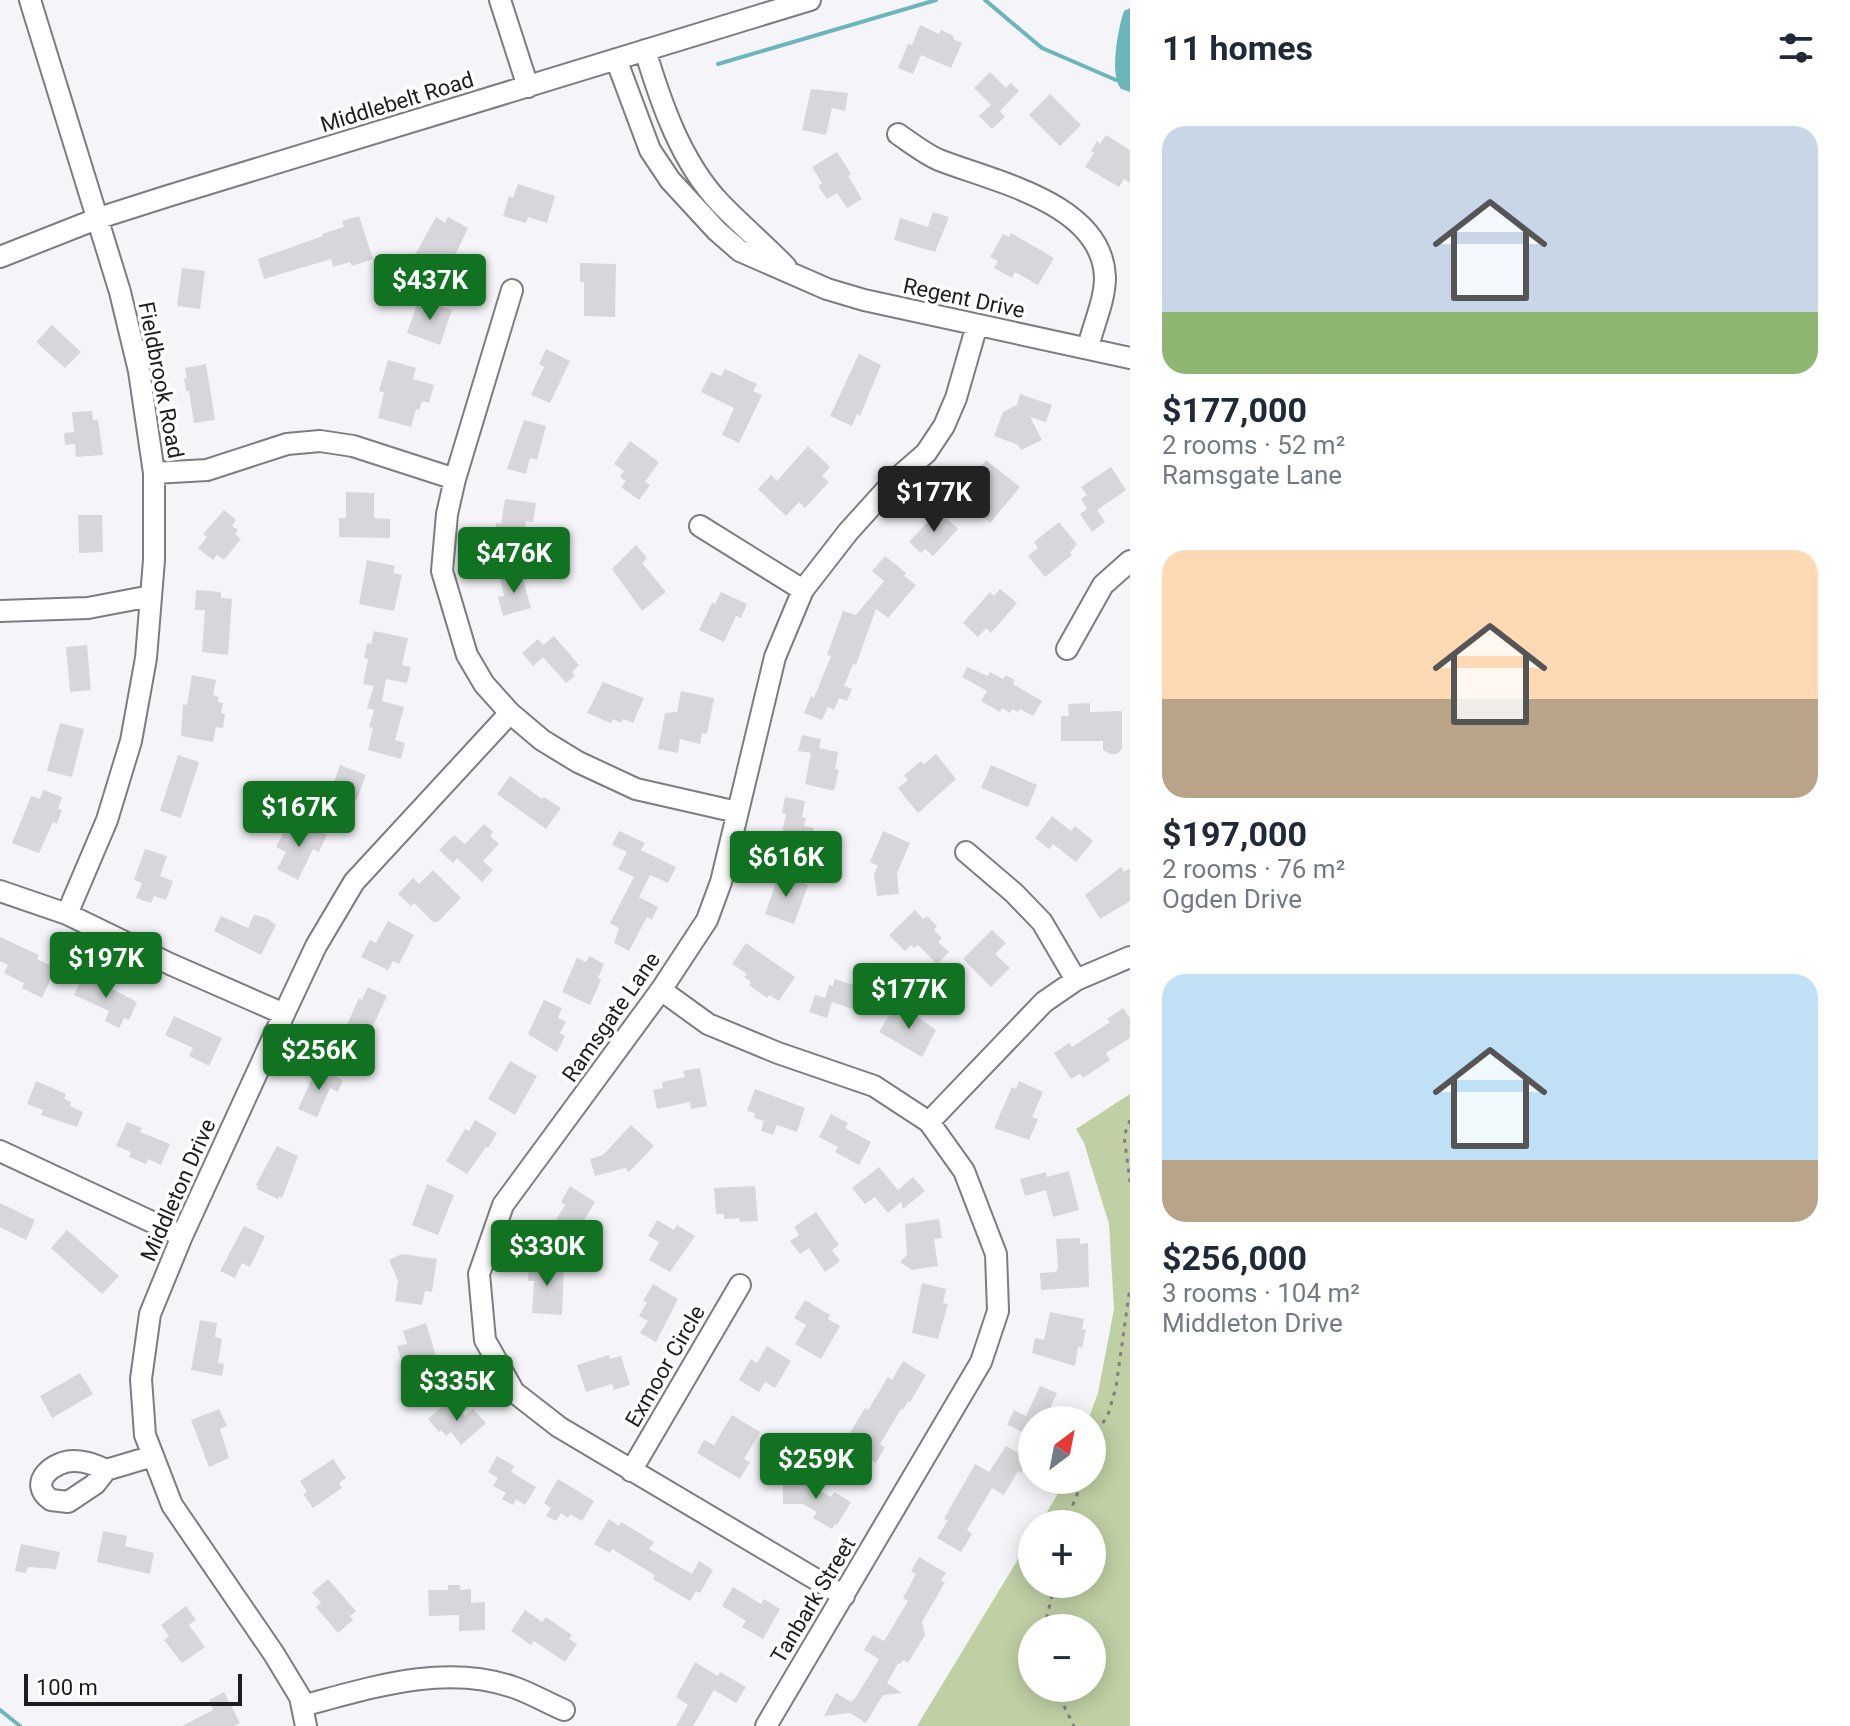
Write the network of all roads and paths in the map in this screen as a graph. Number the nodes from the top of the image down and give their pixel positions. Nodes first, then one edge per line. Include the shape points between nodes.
1 (30, 0) edge
2 (500, 0) edge
3 (810, 0) edge
4 (645, 50) junction
5 (616, 59) junction
6 (528, 87) junction
7 (898, 134) dead end
8 (99, 218) junction
9 (0, 257) edge
10 (792, 273) junction
11 (512, 290) dead end
12 (977, 325) junction
13 (1088, 348) junction
14 (1130, 358) edge
15 (154, 473) junction
16 (455, 479) junction
17 (700, 526) dead end
18 (1130, 561) edge
19 (803, 590) junction
20 (151, 596) junction
21 (0, 611) edge
22 (1067, 649) dead end
23 (510, 713) junction
24 (737, 812) junction
25 (966, 852) dead end
26 (0, 891) edge
27 (67, 914) junction
28 (1130, 957) edge
29 (1076, 980) junction
30 (661, 990) junction
31 (284, 1014) junction
32 (1130, 1120) edge
33 (929, 1122) junction
34 (0, 1151) edge
35 (1130, 1182) edge
36 (182, 1236) junction
37 (740, 1285) dead end
38 (1130, 1287) edge
39 (1106, 1418) edge
40 (153, 1456) junction
41 (106, 1470) dead end
42 (631, 1471) junction
43 (844, 1596) junction
44 (1062, 1702) edge
45 (564, 1710) dead end
46 (304, 1716) edge
47 (766, 1726) edge
48 (1074, 1726) edge

1 - 8 street, Fieldbrook Road
2 - 6 street
3 - 4 street, Middlebelt Road
4 - 5 street, Middlebelt Road
4 - 10 street, Regent Drive via 660,99 687,156 718,201
5 - 6 street, Middlebelt Road
5 - 10 street, Regent Drive via 650,150 670,180 740,251
6 - 8 street, Middlebelt Road
7 - 13 street via 936,159 1071,214 1083,227 1093,239 1105,277
8 - 9 street, Middlebelt Road
8 - 15 street, Fieldbrook Road via 139,371
10 - 12 street, Regent Drive via 864,300
11 - 16 street
12 - 13 street, Regent Drive
12 - 19 street, Ramsgate Lane via 956,398 935,440 848,532
13 - 14 street, Regent Drive
15 - 16 street via 207,470 287,444 320,441 353,446
15 - 20 street, Fieldbrook Road
16 - 23 street via 442,571 467,655
17 - 19 street
18 - 22 street via 1103,585
19 - 24 street, Ramsgate Lane via 775,657
20 - 21 street via 88,608
20 - 27 street, Fieldbrook Road via 131,741 107,820
23 - 24 street via 578,762 636,789
23 - 31 street, Middleton Drive via 354,882
24 - 30 street, Ramsgate Lane via 707,920
25 - 29 street via 1042,922
26 - 27 street
27 - 31 street
28 - 29 street
29 - 33 street via 1044,1002
30 - 33 street, Tanbark Street via 708,1024 874,1086
30 - 42 street, Ramsgate Lane via 503,1205 479,1274 485,1340 514,1392
31 - 36 street, Middleton Drive
32 - 35 path via 1124,1136
33 - 43 street, Tanbark Street via 964,1171 996,1254 998,1311 981,1362
34 - 36 street
36 - 40 street, Middleton Drive via 150,1314 141,1379 145,1435
37 - 42 street, Exmoor Circle
38 - 39 path via 1116,1387
40 - 41 street
40 - 46 street, Middleton Drive via 172,1505 274,1654 300,1697
42 - 43 street, Ramsgate Lane
43 - 47 street, Tanbark Street
44 - 48 path
45 - 46 street via 514,1687 454,1676 385,1684

